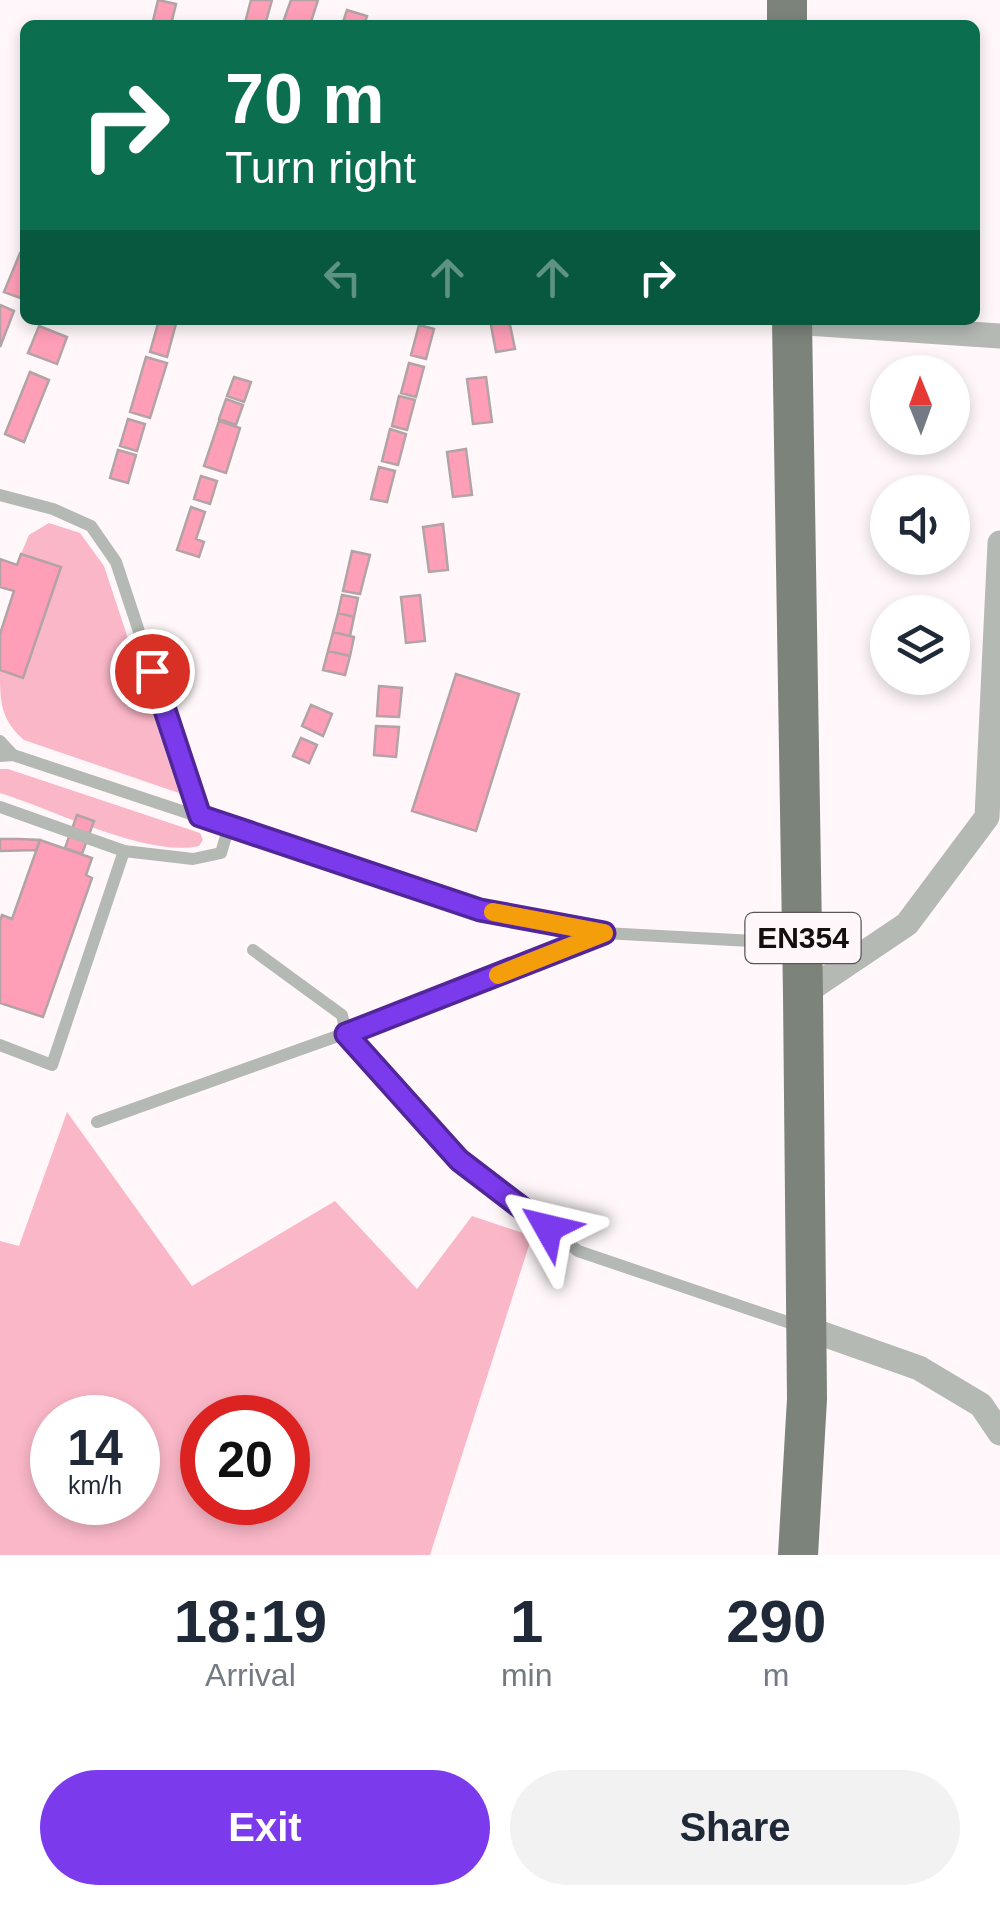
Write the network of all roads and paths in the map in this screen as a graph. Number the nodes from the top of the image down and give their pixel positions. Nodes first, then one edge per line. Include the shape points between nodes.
1 (792, 325) edge
2 (847, 325) edge
3 (1000, 336) edge
4 (0, 494) edge
5 (1000, 543) edge
6 (0, 741) edge
7 (6, 756) edge
8 (0, 807) edge
9 (200, 816) junction
10 (993, 817) edge
11 (229, 826) junction
12 (124, 851) junction
13 (604, 933) junction
14 (770, 942) dead end
15 (253, 950) dead end
16 (804, 994) junction
17 (346, 1034) junction
18 (0, 1046) edge
19 (96, 1122) dead end
20 (806, 1328) junction
21 (990, 1400) edge
22 (1000, 1433) edge
23 (798, 1555) edge

1 - 16 main road, EN354
2 - 3 street
4 - 9 lane via 90,526 116,562
5 - 10 street
6 - 7 lane
7 - 9 lane
8 - 12 lane
9 - 11 lane
10 - 16 street via 907,924
11 - 12 lane via 221,853 192,858
11 - 13 lane via 480,910
12 - 18 lane via 52,1066
13 - 14 lane
13 - 17 lane
15 - 17 lane via 342,1015
16 - 20 main road, EN354
17 - 19 lane
17 - 20 lane via 459,1160 578,1250
20 - 21 street
20 - 23 main road, EN354
21 - 22 street

